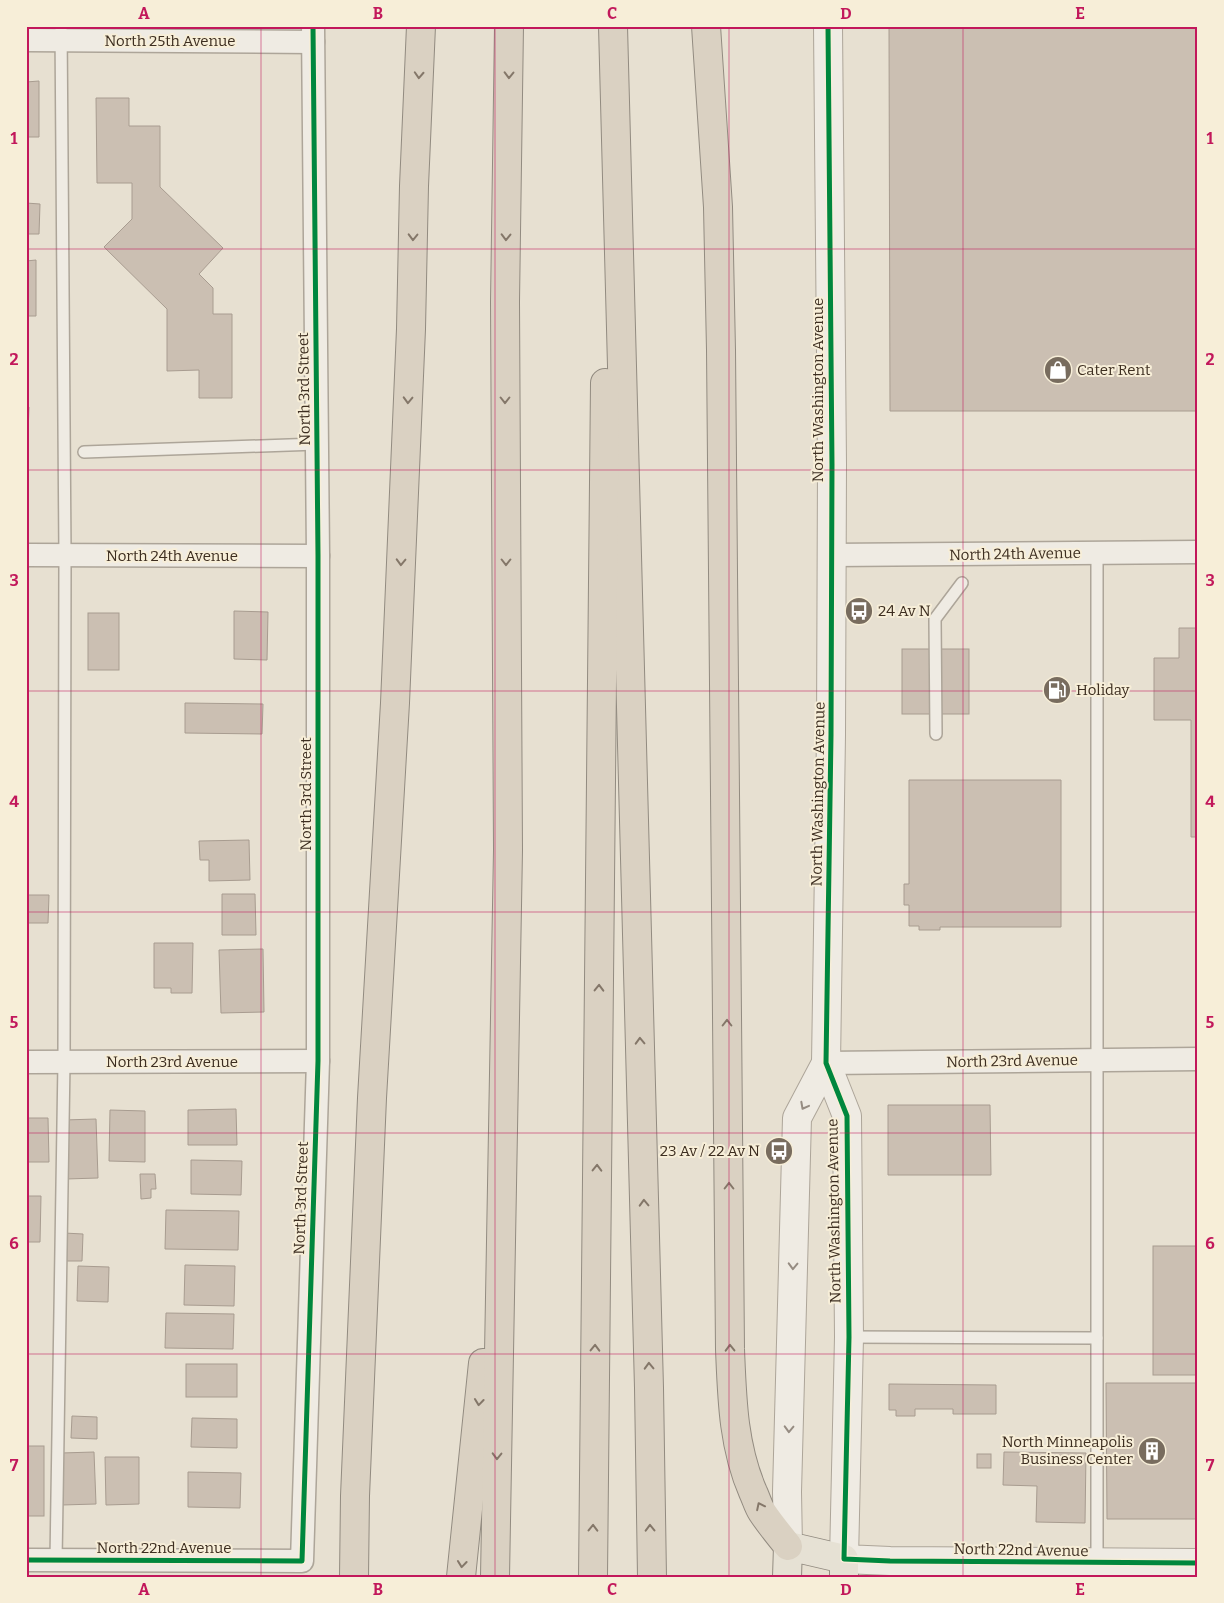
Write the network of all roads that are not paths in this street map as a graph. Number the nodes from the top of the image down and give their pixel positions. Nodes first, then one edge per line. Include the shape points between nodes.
1 (421, 26) edge
2 (509, 26) edge
3 (608, 26) edge
4 (613, 26) edge
5 (706, 26) edge
6 (828, 26) edge
7 (61, 33) edge
8 (313, 34) edge
9 (26, 40) edge
10 (317, 444) junction
11 (84, 452) dead end
12 (1198, 552) edge
13 (1097, 553) junction
14 (26, 555) edge
15 (65, 555) junction
16 (832, 555) junction
17 (318, 556) junction
18 (962, 583) dead end
19 (936, 734) dead end
20 (1198, 1059) edge
21 (1098, 1060) junction
22 (318, 1061) junction
23 (26, 1062) edge
24 (64, 1062) junction
25 (826, 1063) junction
26 (502, 1180) junction
27 (849, 1336) junction
28 (1097, 1338) junction
29 (788, 1546) junction
30 (26, 1560) edge
31 (56, 1560) junction
32 (302, 1561) joint
33 (1198, 1563) edge
34 (844, 1568) edge
35 (1097, 1570) edge
36 (354, 1577) edge
37 (461, 1577) edge
38 (495, 1577) edge
39 (593, 1577) edge
40 (652, 1577) edge
41 (787, 1577) edge

1 -> 36 highway via 395,703 372,1107
2 -> 26 highway via 505,302 508,850
39 -> 3 highway
40 -> 4 highway
29 -> 5 highway via 761,1512 740,1457 732,1391 721,350 718,207
6 - 16 street, North Washington Avenue
7 - 8 street, North 25th Avenue
7 - 9 street, North 25th Avenue
7 - 15 lane
8 - 10 street, North 3rd Street
10 - 11 lane
10 - 17 street, North 3rd Street
12 - 13 street, North 24th Avenue
13 - 16 street, North 24th Avenue
13 - 21 lane
14 - 15 street, North 24th Avenue
15 - 17 street, North 24th Avenue
15 - 24 lane
16 - 25 street, North Washington Avenue
17 - 22 street, North 3rd Street
18 - 19 lane via 934,619
20 - 21 street, North 23rd Avenue
21 - 25 street, North 23rd Avenue
21 - 28 lane
22 - 24 street, North 23rd Avenue
22 - 32 street, North 3rd Street
23 - 24 street, North 23rd Avenue
24 - 31 lane
25 - 27 street, North Washington Avenue via 847,1116
25 -> 29 street, North Washington Avenue via 797,1118
26 -> 37 highway
26 -> 38 highway
27 - 28 lane
27 - 34 street, North Washington Avenue
28 - 35 lane
29 - 34 main road, North 22nd Avenue
29 - 41 main road, North Washington Avenue
30 - 31 street, North 22nd Avenue
31 - 32 street, North 22nd Avenue
33 - 35 street, North 22nd Avenue
34 - 35 street, North 22nd Avenue via 890,1561

